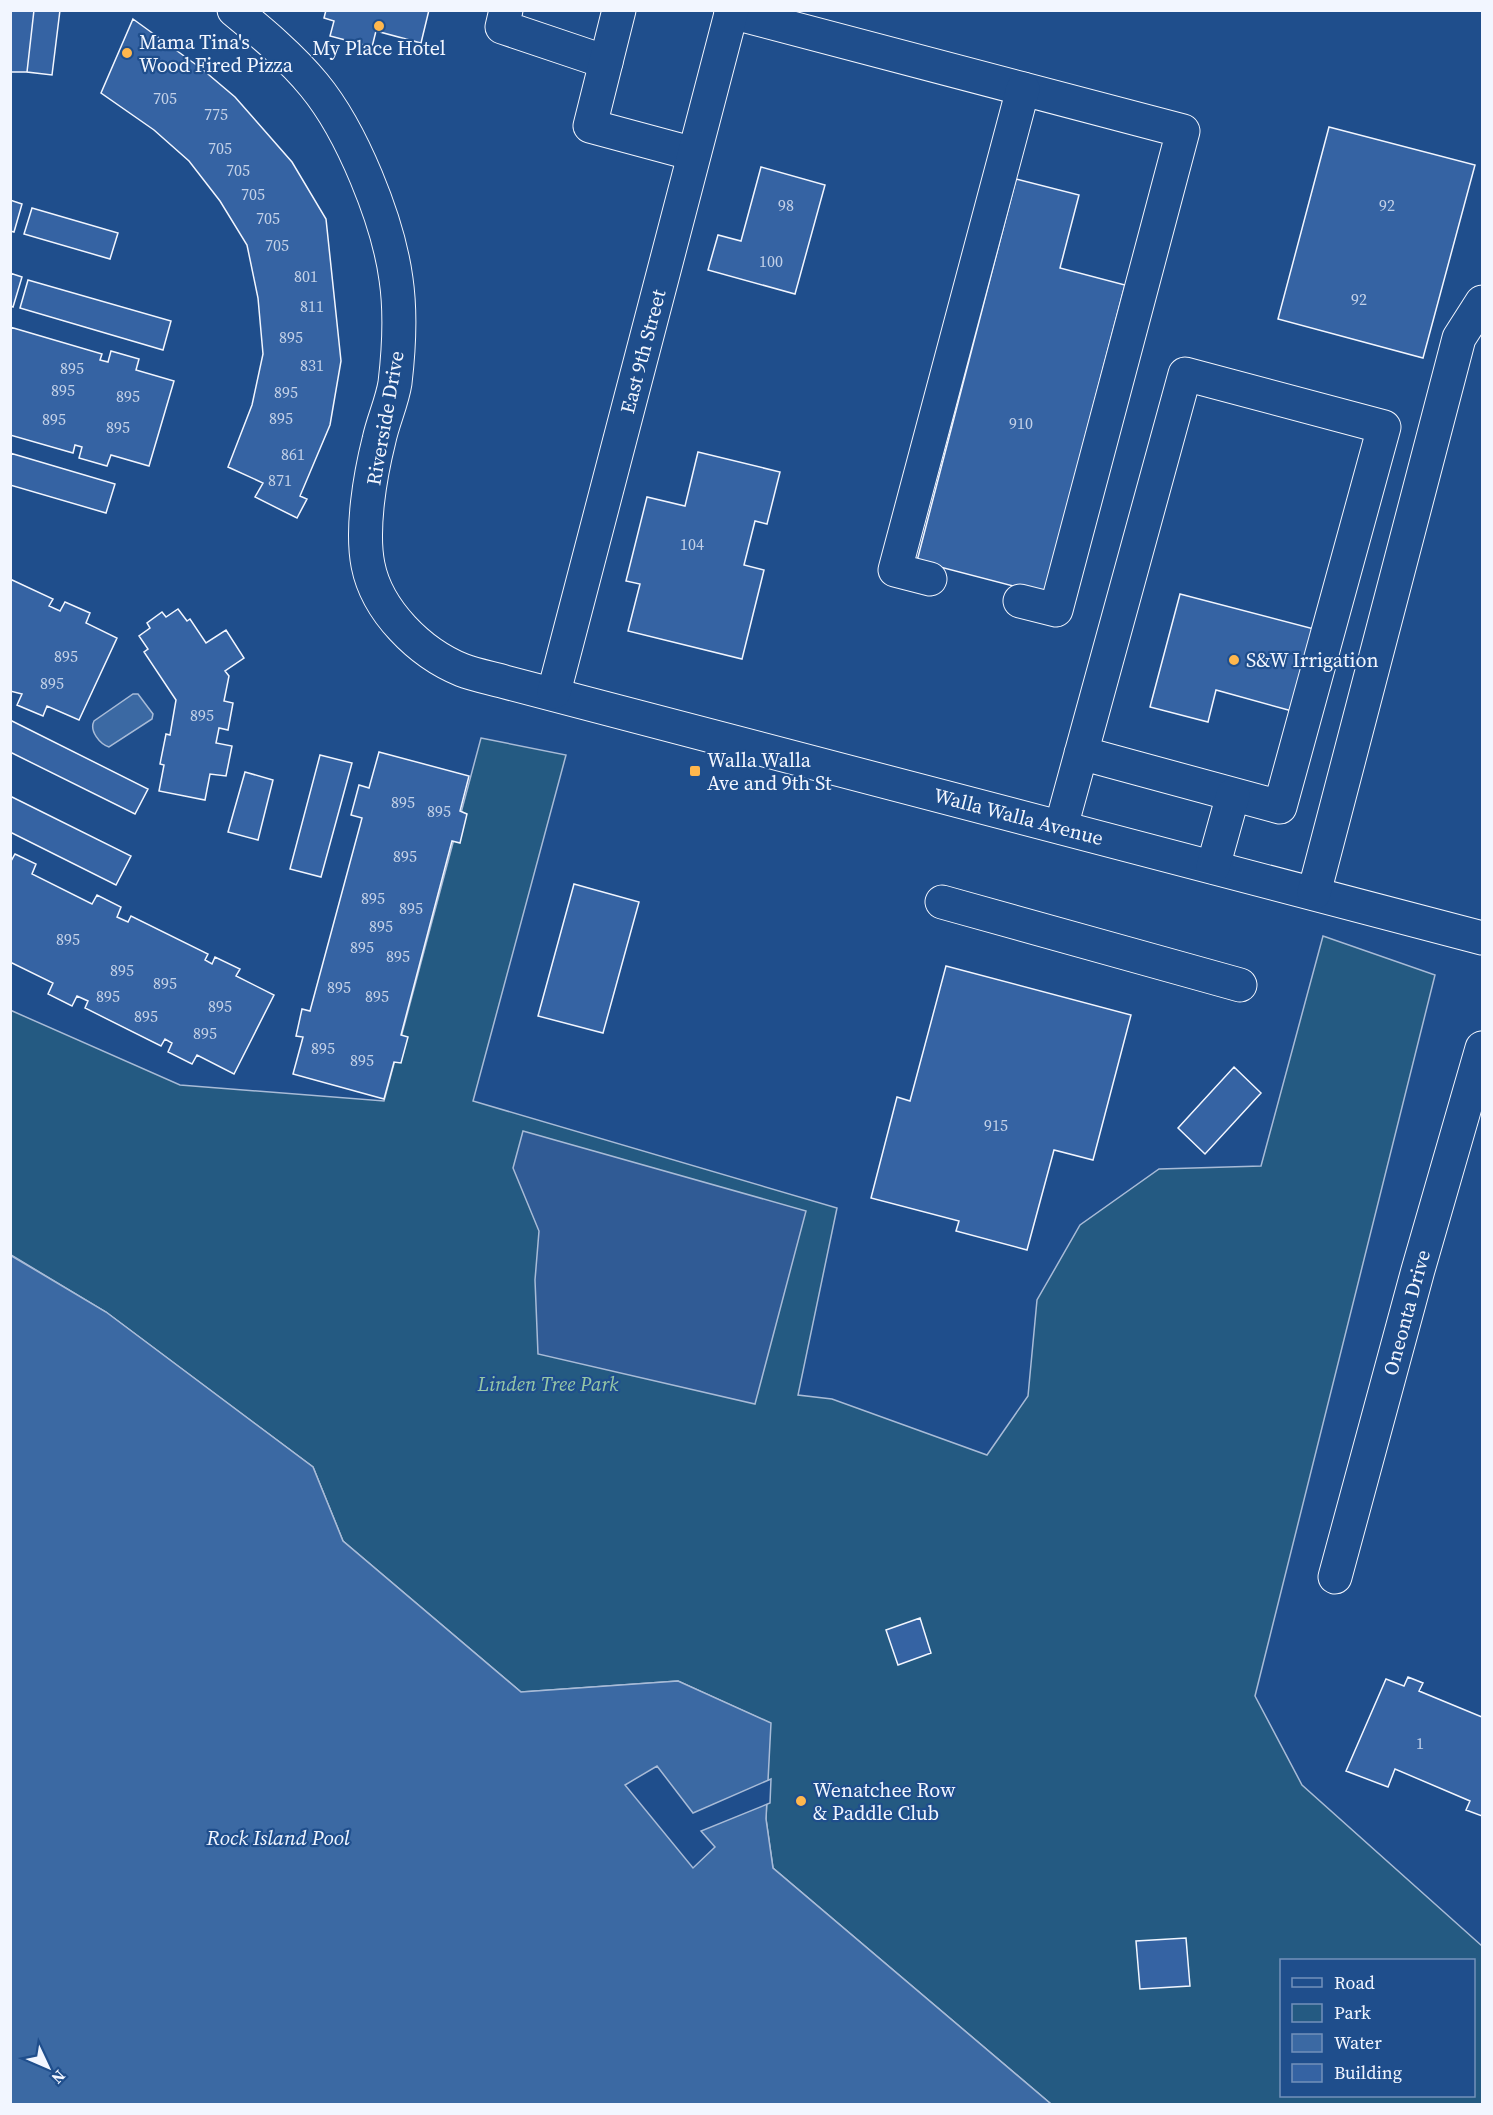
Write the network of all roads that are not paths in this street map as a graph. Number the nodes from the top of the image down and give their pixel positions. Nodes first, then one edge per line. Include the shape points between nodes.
1 (234, 10) edge
2 (506, 10) edge
3 (619, 10) edge
4 (731, 11) edge
5 (606, 62) junction
6 (1023, 89) junction
7 (694, 153) junction
8 (1482, 302) edge
9 (930, 579) dead end
10 (1020, 601) dead end
11 (554, 693) junction
12 (1081, 753) junction
13 (1233, 795) junction
14 (1061, 826) junction
15 (1213, 867) junction
16 (1314, 893) junction
17 (942, 902) dead end
18 (1482, 938) edge
19 (1240, 985) dead end
20 (1482, 1048) edge
21 (1335, 1577) dead end

1 - 11 street, Riverside Drive via 314,85 342,126 375,201 396,278 399,340 394,386 379,441 365,529 368,567 382,598 410,638 429,653 462,670
2 - 5 street via 502,27
3 - 5 street
4 - 6 street
4 - 7 street, East 9th Street
5 - 7 street via 590,126
6 - 9 street via 895,570
6 - 10 street via 1183,131 1056,610
7 - 11 street, East 9th Street
8 - 16 street via 1459,338
11 - 14 street, Walla Walla Avenue
12 - 13 street
12 - 13 street via 1185,374 1384,428 1280,807
12 - 14 street
13 - 15 street
14 - 15 street, Walla Walla Avenue
15 - 16 street, Walla Walla Avenue
16 - 18 street, Walla Walla Avenue
17 - 19 street
20 - 21 street, Oneonta Drive

